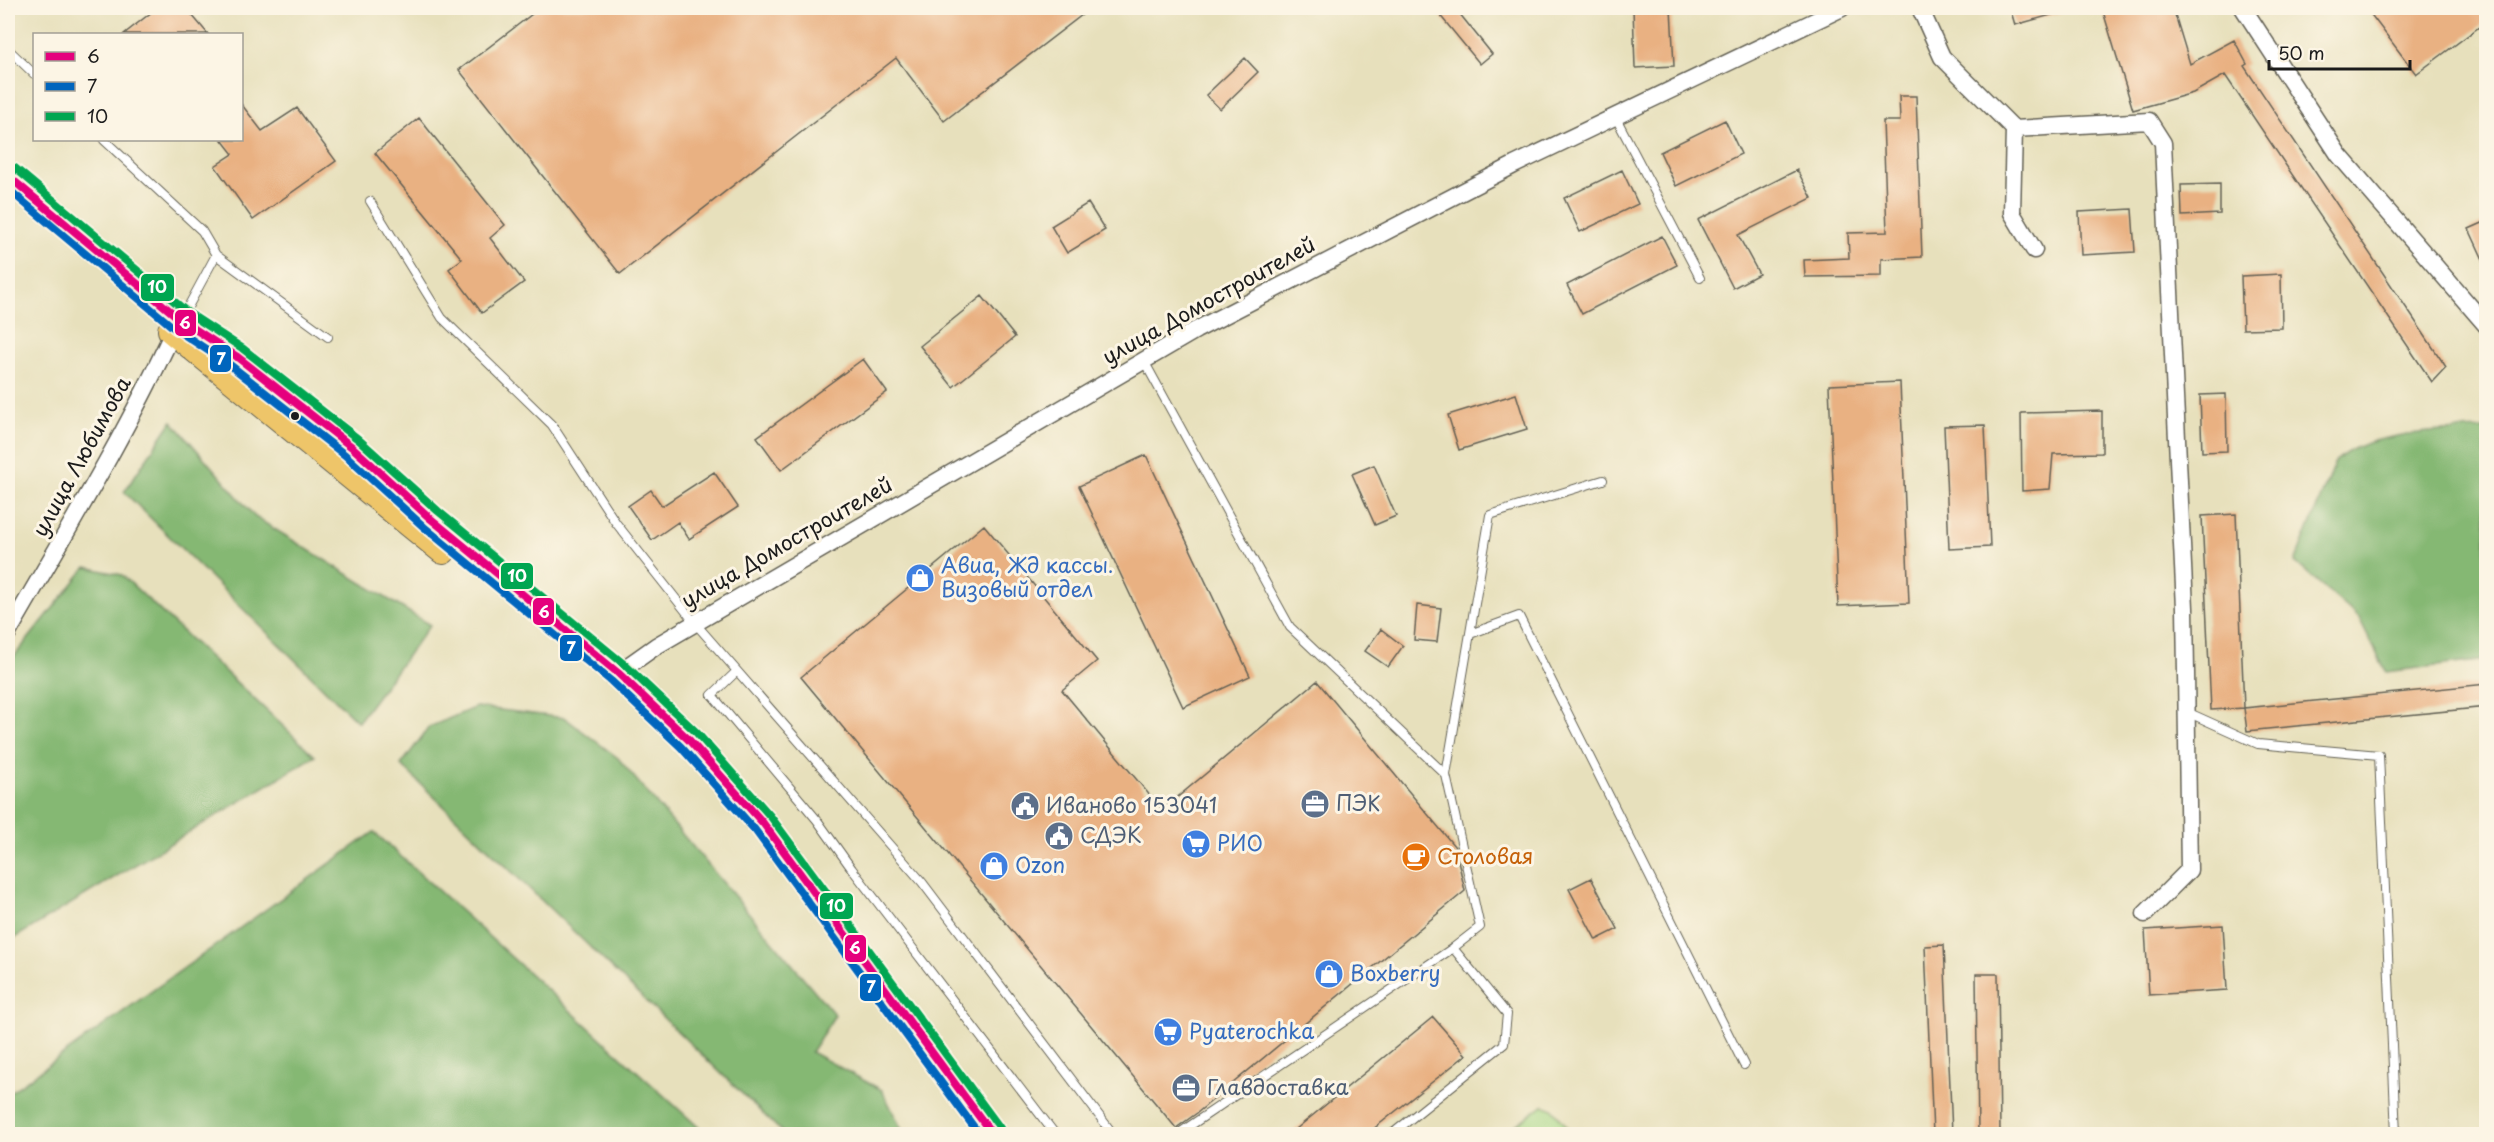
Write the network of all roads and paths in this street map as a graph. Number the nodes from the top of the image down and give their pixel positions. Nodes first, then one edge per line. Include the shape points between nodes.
1 (1842, 8) edge
2 (1920, 8) edge
3 (2243, 8) edge
4 (8, 49) edge
5 (33, 73) edge
6 (1615, 116) junction
7 (2014, 129) junction
8 (105, 141) edge
9 (8, 176) edge
10 (8, 194) edge
11 (370, 201) dead end
12 (2034, 250) dead end
13 (216, 255) junction
14 (1700, 278) dead end
15 (2487, 325) edge
16 (177, 326) junction
17 (328, 336) dead end
18 (1144, 361) junction
19 (1603, 480) dead end
20 (695, 623) junction
21 (8, 633) edge
22 (1470, 634) junction
23 (737, 671) junction
24 (613, 679) junction
25 (2186, 712) junction
26 (1446, 775) junction
27 (2145, 914) dead end
28 (1453, 948) junction
29 (1744, 1065) dead end
30 (979, 1134) edge
31 (992, 1134) edge
32 (1056, 1134) edge
33 (1113, 1134) edge
34 (1178, 1134) edge
35 (1392, 1134) edge
36 (2396, 1134) edge

1 - 6 street, улица Домостроителей
2 - 7 street via 1942,57
3 - 15 street via 2340,155
4 - 5 lane
6 - 14 lane
6 - 18 street, улица Домостроителей via 1196,330
7 - 12 street via 2012,213
7 - 25 street via 2149,122 2163,143 2185,597
8 - 13 lane via 202,231
9 - 16 main road
10 - 16 main road
11 - 20 lane via 442,318 552,425 616,524
13 - 16 lane
13 - 17 lane
16 - 21 street, улица Любимова via 105,465
16 - 24 main road via 236,356 352,447
18 - 20 street, улица Домостроителей
18 - 26 lane via 1290,627
19 - 22 lane via 1490,515
20 - 23 lane
20 - 24 street, улица Домостроителей
22 - 26 lane
22 - 29 lane via 1519,616
23 - 32 lane via 712,695 818,820
23 - 33 lane via 922,882
24 - 30 main road via 723,791
24 - 31 main road via 689,740 763,823
25 - 27 street via 2189,870
25 - 36 lane via 2258,744 2379,755
26 - 28 lane via 1480,927
28 - 34 lane
28 - 35 lane via 1507,1014 1504,1044

